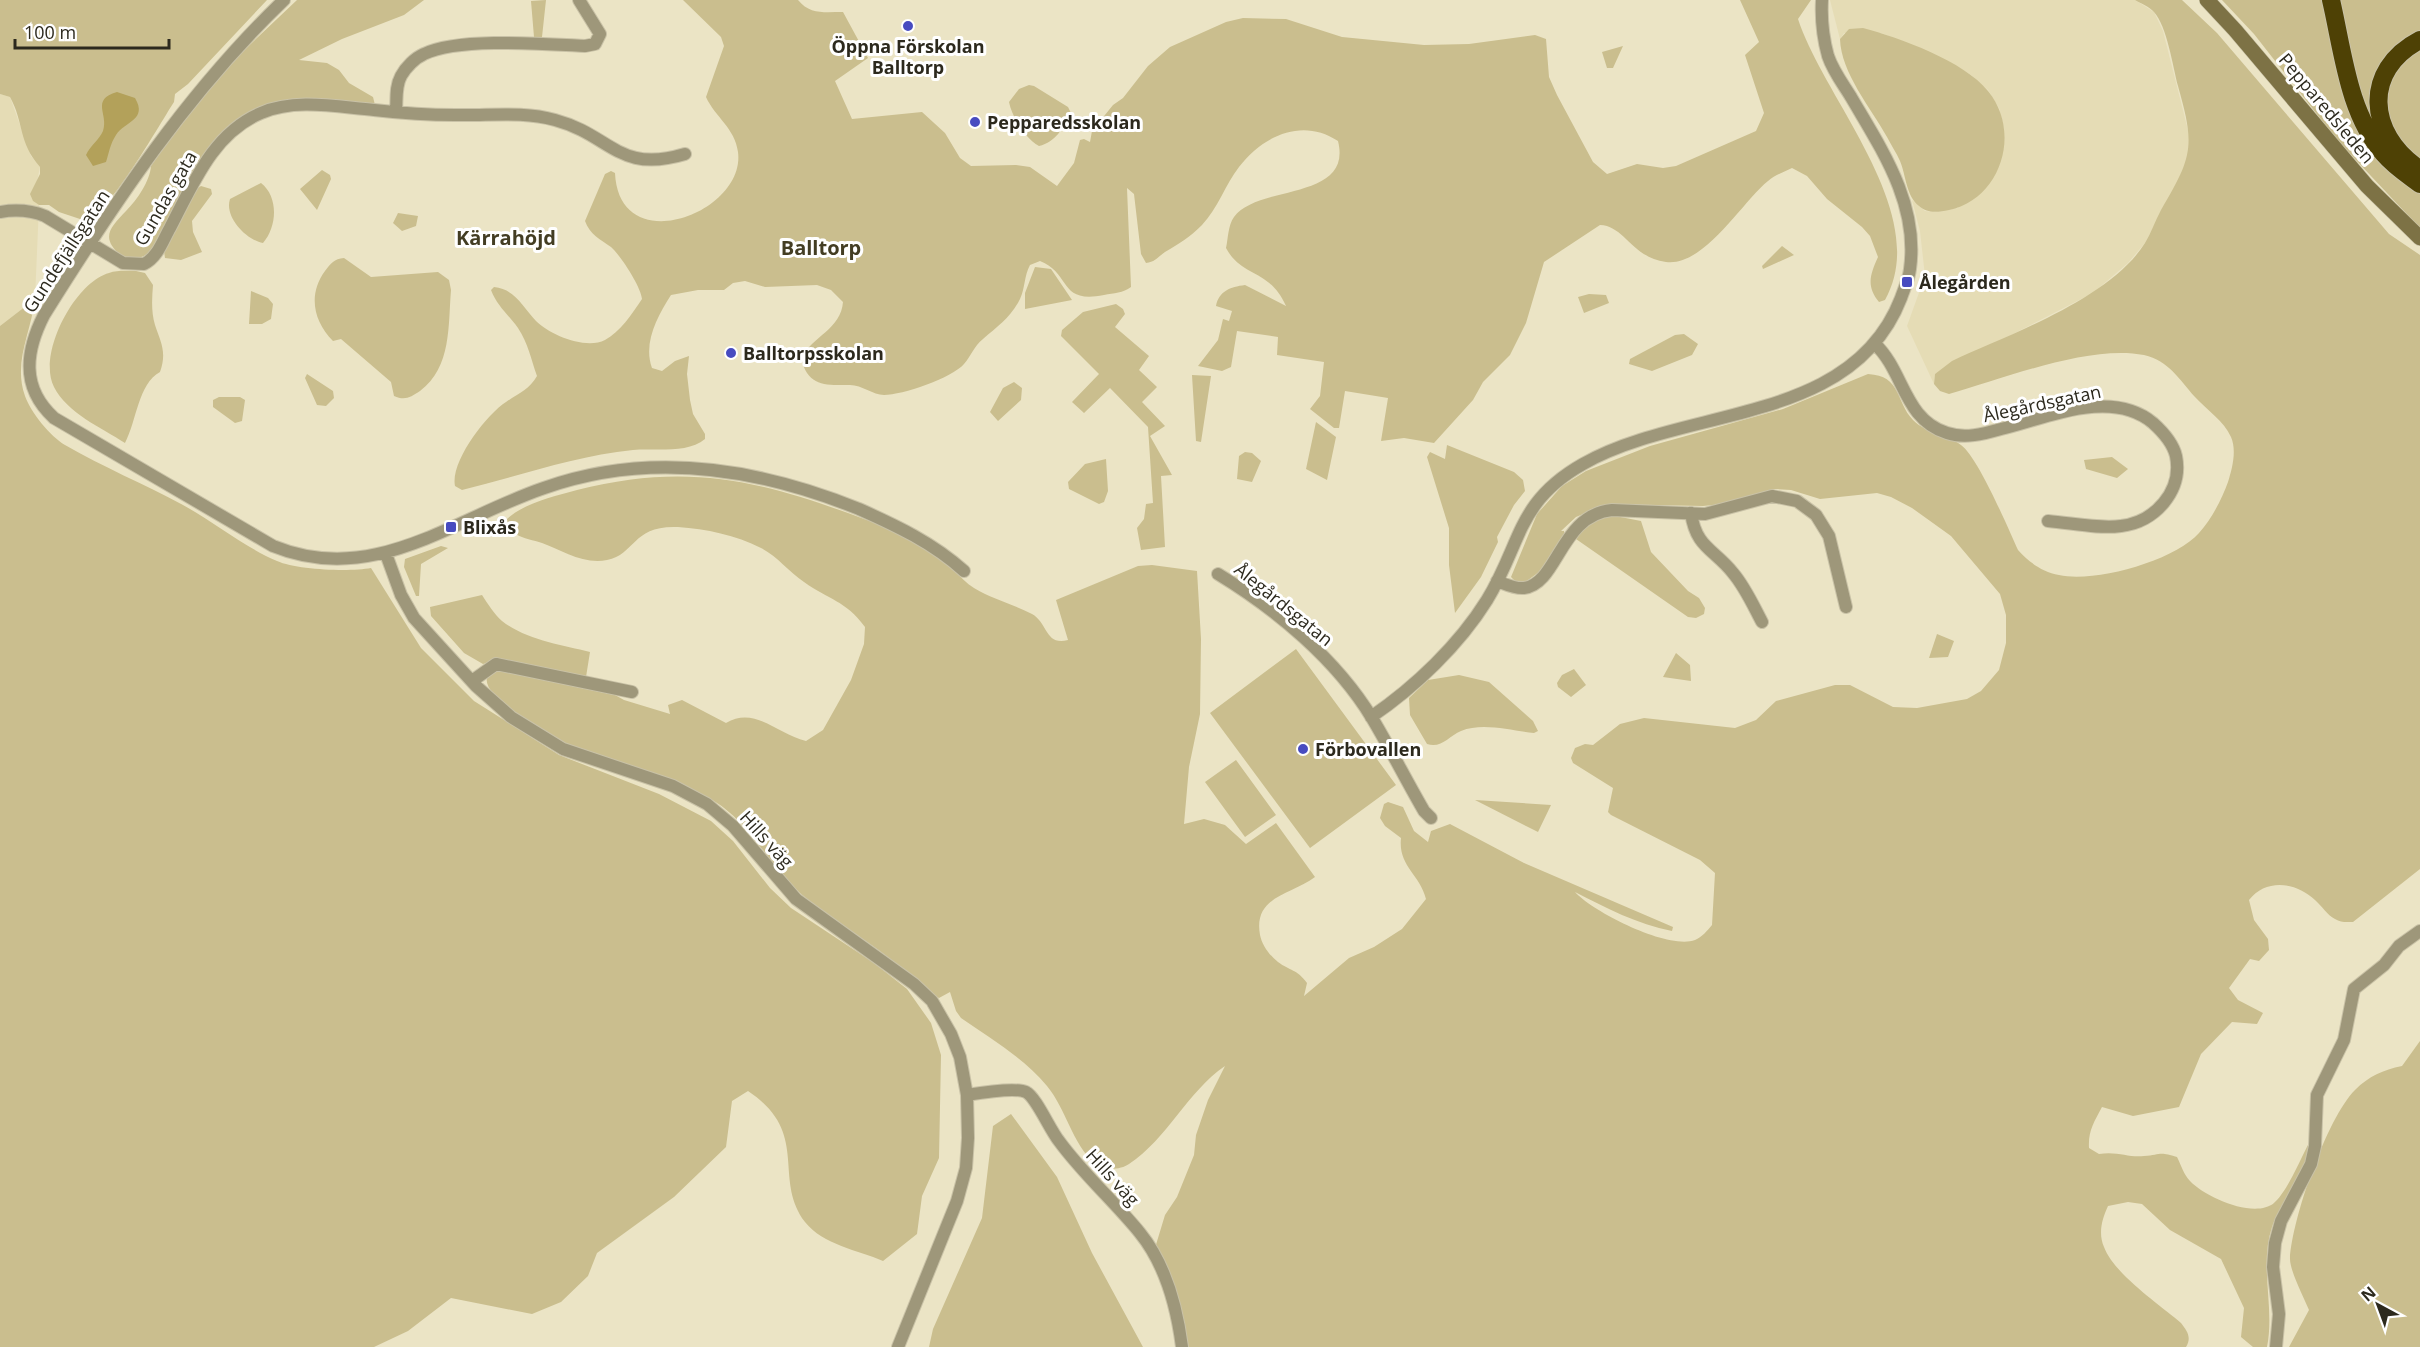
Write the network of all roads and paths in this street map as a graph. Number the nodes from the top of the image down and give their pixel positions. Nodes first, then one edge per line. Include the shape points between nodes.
1 (284, 0) edge
2 (579, 0) edge
3 (1822, 0) edge
4 (2207, 0) edge
5 (2331, 0) edge
6 (2420, 40) edge
7 (396, 112) junction
8 (685, 154) dead end
9 (2420, 169) edge
10 (2420, 184) edge
11 (0, 212) edge
12 (2420, 238) edge
13 (90, 245) junction
14 (1875, 344) junction
15 (1691, 513) junction
16 (2048, 521) dead end
17 (386, 554) junction
18 (964, 571) dead end
19 (1218, 574) dead end
20 (1497, 581) junction
21 (1846, 607) dead end
22 (1762, 622) dead end
23 (472, 681) junction
24 (632, 692) dead end
25 (1371, 717) junction
26 (1431, 818) dead end
27 (2420, 930) edge
28 (967, 1095) junction
29 (898, 1347) edge
30 (1182, 1347) edge
31 (2276, 1347) edge

1 - 13 street, Gundefjällsgatan via 212,76 172,126
2 - 7 street via 600,34 595,44 468,45 434,50 415,60 402,74
3 - 14 street via 1823,30 1832,65 1888,162 1907,207 1911,251 1907,282 1895,313
4 - 12 street, Pepparedsleden via 2367,186
5 - 10 highway via 2362,119 2384,154
6 - 9 highway via 2388,66 2378,94 2380,122 2387,136
7 - 8 street, Gundas gata via 540,117 573,127 637,160 657,161
7 - 13 street, Gundas gata via 297,105 263,112 233,130 208,158 149,261 137,265 123,263
11 - 13 street, Gundas gata via 18,209 45,216
13 - 17 street, Gundefjällsgatan via 44,315 30,349 29,376 45,410 62,424 273,546 319,557
14 - 16 street, Ålegårdsgatan via 1885,353 1914,409 1928,423 1948,433 1982,434 2109,406 2141,415 2166,436 2176,454 2177,475 2172,492 2157,510 2122,526
14 - 20 street via 1847,370 1817,386 1614,449 1573,470 1544,492 1522,522
15 - 20 street via 1612,510 1593,515 1575,528 1533,585 1520,588
15 - 21 street via 1712,513 1772,496 1804,504 1829,536
15 - 22 street via 1700,542 1733,573
17 - 18 street, Gundefjällsgatan via 510,500 573,478 679,466 771,480 842,502 933,545
17 - 23 street via 414,618
19 - 25 street, Ålegårdsgatan via 1314,648
20 - 25 street via 1480,610 1451,645 1399,698
23 - 24 street via 496,664
23 - 28 street, Hills väg via 511,717 563,749 673,786 719,814 796,899 891,966 932,1001 960,1057
25 - 26 street, Ålegårdsgatan
27 - 31 street via 2354,988 2344,1040 2317,1095 2311,1164 2281,1221 2275,1244 2273,1268 2279,1314
28 - 29 street, Hills väg via 966,1168 957,1201
28 - 30 street, Hills väg via 1022,1091 1030,1096 1076,1164 1141,1235 1156,1259 1177,1309

